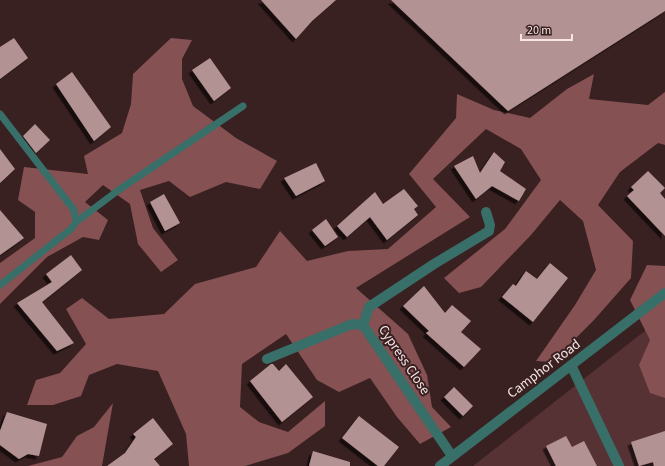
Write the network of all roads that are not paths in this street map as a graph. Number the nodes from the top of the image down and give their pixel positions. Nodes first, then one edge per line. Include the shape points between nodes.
1 (243, 106) dead end
2 (0, 114) edge
3 (486, 212) dead end
4 (76, 222) junction
5 (0, 285) edge
6 (665, 294) edge
7 (363, 325) junction
8 (267, 359) dead end
9 (571, 365) junction
10 (452, 456) junction
11 (440, 466) edge
12 (618, 466) edge

1 - 4 lane via 120,189
2 - 4 lane via 74,210
3 - 7 street via 490,225 488,231 369,307
4 - 5 lane via 71,229
6 - 9 street, Camphor Road
7 - 8 street, Cypress Close via 352,324
7 - 10 street, Cypress Close
9 - 10 street, Camphor Road
9 - 12 street
10 - 11 street, Camphor Road

